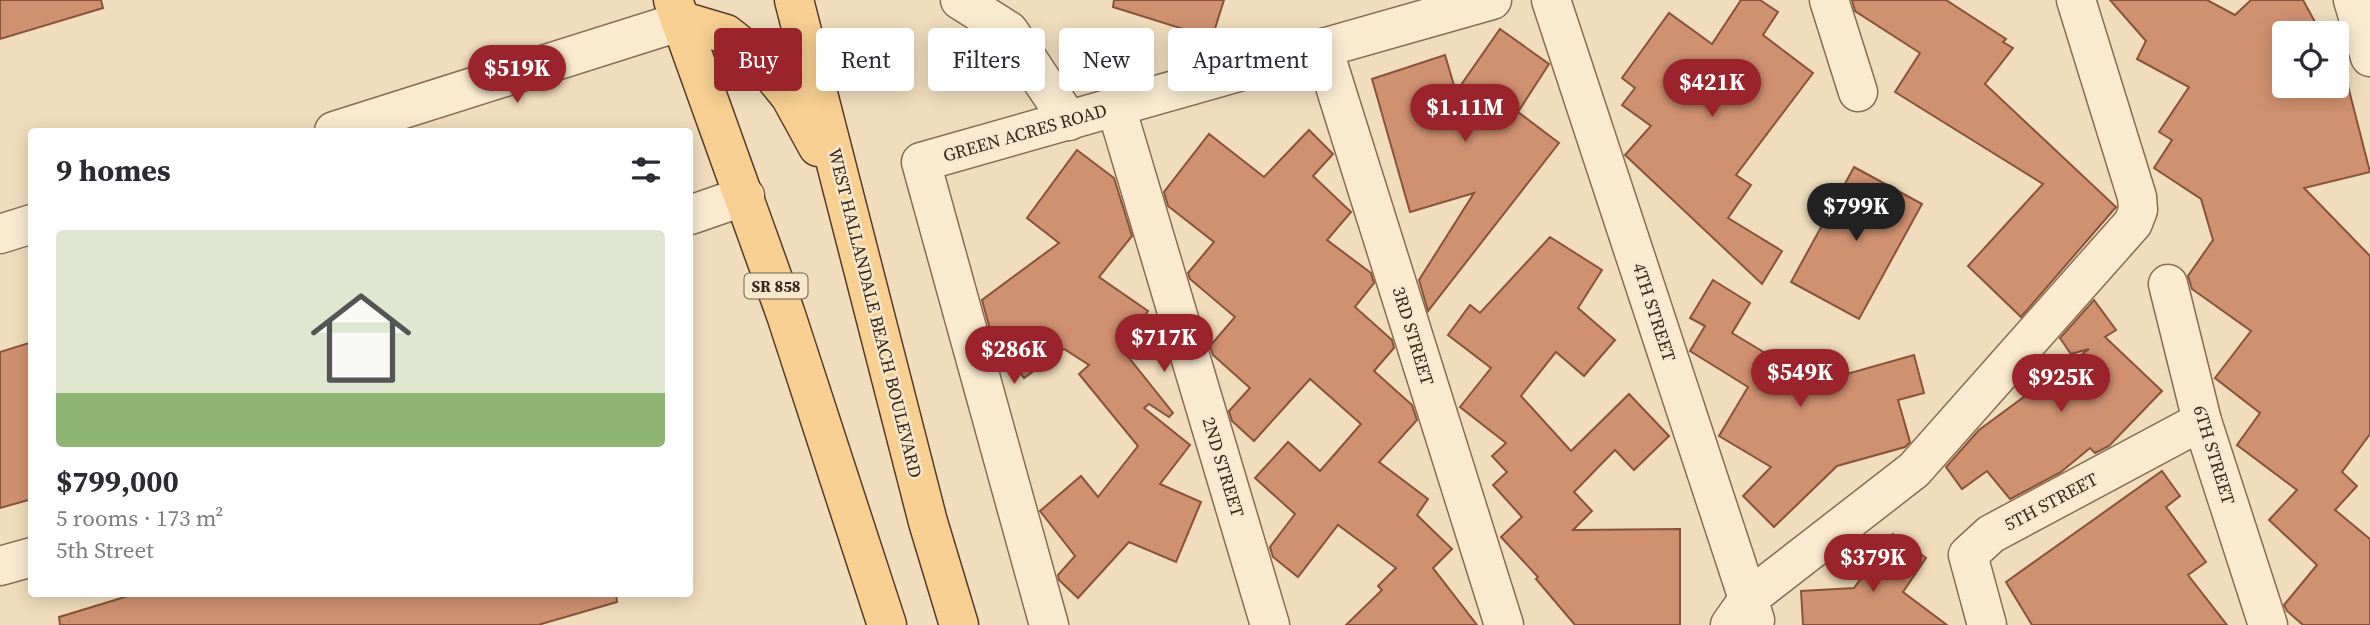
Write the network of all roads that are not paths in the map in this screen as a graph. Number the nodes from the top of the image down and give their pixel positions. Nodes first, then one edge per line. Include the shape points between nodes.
1 (960, 0) edge
2 (1492, 0) edge
3 (1551, 0) edge
4 (1829, 0) edge
5 (2076, 0) edge
6 (2353, 0) edge
7 (797, 1) edge
8 (677, 11) edge
9 (1332, 45) edge
10 (2370, 57) edge
11 (1332, 77) edge
12 (1171, 91) edge
13 (1858, 92) dead end
14 (1115, 107) junction
15 (1069, 121) junction
16 (343, 128) edge
17 (745, 196) junction
18 (846, 198) junction
19 (693, 214) edge
20 (28, 225) edge
21 (0, 234) edge
22 (2168, 284) dead end
23 (2202, 421) junction
24 (28, 558) edge
25 (0, 566) edge
26 (1745, 616) edge
27 (887, 625) edge
28 (959, 625) edge
29 (1049, 625) edge
30 (1270, 625) edge
31 (1504, 625) edge
32 (1987, 625) edge
33 (2268, 625) edge

1 - 15 street via 1009,31
2 - 9 street, GREEN ACRES ROAD
3 - 26 street, 4TH STREET
4 - 13 street
5 - 26 street via 2137,197 2133,223 1914,470
6 - 10 street
7 - 18 main road, WEST HALLANDALE BEACH BOULEVARD
8 - 16 street
8 - 17 main road, SR 858
8 - 18 main road via 726,34 764,64 790,96
11 - 31 street, 3RD STREET
12 - 14 street, GREEN ACRES ROAD
14 - 15 street, GREEN ACRES ROAD
14 - 30 street, 2ND STREET
15 - 29 street, GREEN ACRES ROAD via 921,163
17 - 19 street
17 - 27 main road, SR 858
18 - 28 main road, WEST HALLANDALE BEACH BOULEVARD via 928,522
20 - 21 street
22 - 23 street, 6TH STREET
23 - 32 street, 5TH STREET via 1992,534 1968,555
23 - 33 street, 6TH STREET
24 - 25 street

